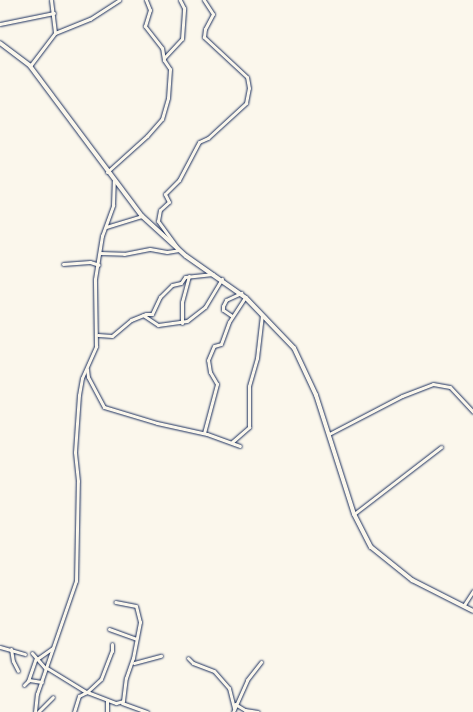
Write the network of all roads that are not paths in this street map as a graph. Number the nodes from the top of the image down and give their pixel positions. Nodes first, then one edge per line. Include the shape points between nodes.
1 (51, 0) edge
2 (119, 0) edge
3 (146, 0) edge
4 (180, 0) edge
5 (204, 0) edge
6 (54, 13) junction
7 (0, 24) edge
8 (55, 33) junction
9 (0, 42) edge
10 (164, 58) junction
11 (30, 66) junction
12 (107, 172) junction
13 (114, 181) junction
14 (142, 216) junction
15 (106, 227) junction
16 (179, 250) junction
17 (100, 253) junction
18 (63, 264) dead end
19 (99, 265) junction
20 (213, 274) junction
21 (189, 276) junction
22 (222, 279) junction
23 (240, 293) junction
24 (245, 297) junction
25 (263, 313) junction
26 (143, 315) junction
27 (232, 316) junction
28 (182, 324) junction
29 (98, 335) junction
30 (87, 368) junction
31 (473, 412) edge
32 (204, 433) junction
33 (329, 434) junction
34 (232, 442) junction
35 (240, 446) dead end
36 (441, 447) dead end
37 (354, 514) junction
38 (473, 591) edge
39 (115, 602) dead end
40 (464, 605) junction
41 (473, 611) edge
42 (109, 629) dead end
43 (136, 639) junction
44 (112, 644) dead end
45 (0, 647) edge
46 (53, 648) junction
47 (11, 649) junction
48 (32, 653) dead end
49 (25, 654) dead end
50 (134, 654) junction
51 (161, 656) dead end
52 (188, 658) dead end
53 (37, 659) junction
54 (260, 662) dead end
55 (134, 663) junction
56 (130, 666) junction
57 (47, 669) junction
58 (18, 670) dead end
59 (28, 680) junction
60 (42, 682) junction
61 (24, 685) dead end
62 (86, 692) junction
63 (53, 697) dead end
64 (107, 700) junction
65 (122, 703) junction
66 (234, 706) junction
67 (35, 712) edge
68 (38, 712) edge
69 (74, 712) edge
70 (108, 712) edge
71 (147, 712) edge
72 (233, 712) edge
73 (258, 712) edge

1 - 6 street
2 - 8 street via 90,19
3 - 10 street via 150,10 145,26 162,48
4 - 10 street via 184,8 182,39
5 - 16 street via 213,14 204,31 206,40 244,74 249,91 246,104 239,112 225,120 206,140 197,144 179,180 165,194 169,202 160,210 158,221
6 - 7 street
6 - 8 street
8 - 11 street
9 - 11 street
10 - 12 street via 170,75 162,119
11 - 12 street
12 - 13 street
13 - 14 street
13 - 15 street via 113,205
14 - 15 street
14 - 16 street
15 - 17 street
16 - 17 street via 167,252 147,249 124,254
16 - 20 street
17 - 19 street
18 - 19 street via 90,262
19 - 29 street via 95,284
20 - 21 street
20 - 22 street
21 - 26 street via 181,283 172,285 160,297 152,314
21 - 28 street via 182,302
22 - 23 street
22 - 28 street via 205,307
23 - 24 street
23 - 27 street via 226,300 223,306 223,310
24 - 25 street
24 - 27 street
25 - 33 street via 297,353
25 - 34 street via 258,358 249,386 250,423 248,429
26 - 28 street via 153,324
26 - 29 street via 131,320 112,336
27 - 32 street via 221,344 214,346 208,360 211,375 217,382
29 - 30 street via 95,353
30 - 32 street via 88,377 104,407 157,423
30 - 46 street via 80,384 76,432 76,580
31 - 33 street via 450,387 433,384 402,396
32 - 34 street
33 - 37 street
34 - 35 street
36 - 37 street
37 - 40 street via 371,547 392,566 412,580
38 - 40 street
39 - 43 street via 136,606 140,627
40 - 41 street
42 - 43 street
43 - 50 street
44 - 62 street via 112,651 101,679
45 - 47 street
46 - 53 street
46 - 57 street
47 - 49 street
47 - 58 street via 11,657
48 - 53 street
50 - 55 street
50 - 56 street
51 - 55 street
52 - 66 street via 214,671 229,688
53 - 57 street
53 - 59 street
54 - 66 street via 247,680
55 - 56 street
56 - 65 street
57 - 60 street
57 - 62 street
59 - 60 street
59 - 61 street
60 - 67 street via 35,700
62 - 64 street
62 - 69 street via 79,696
63 - 68 street
64 - 65 street
64 - 70 street
65 - 71 street via 127,708
66 - 72 street
66 - 73 street

